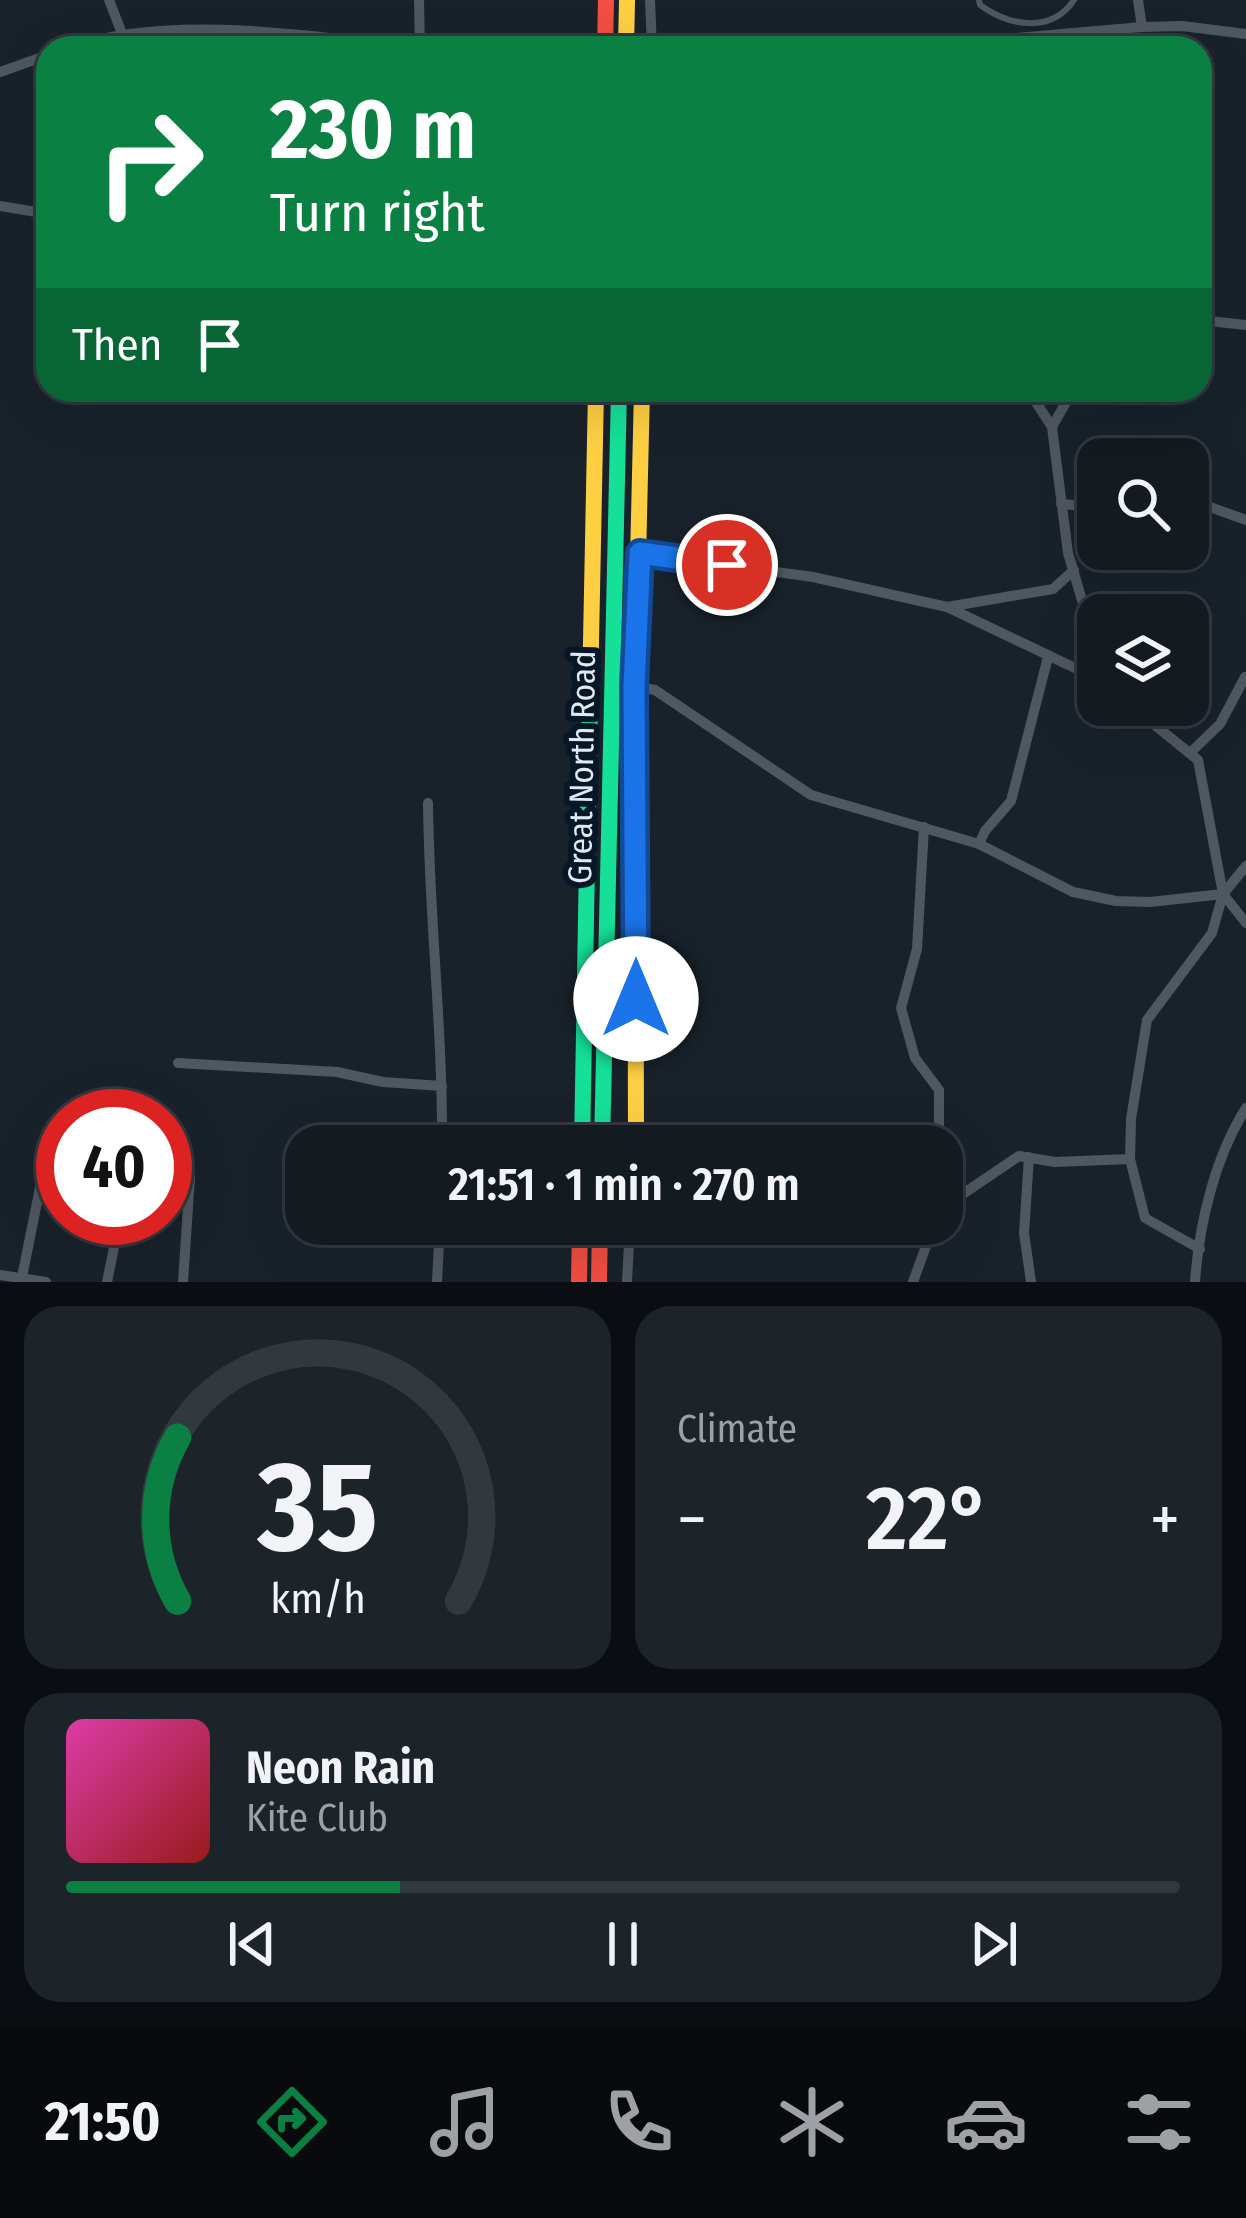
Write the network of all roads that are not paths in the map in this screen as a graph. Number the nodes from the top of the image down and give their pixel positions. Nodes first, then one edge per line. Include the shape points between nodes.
1 (109, 0) edge
2 (418, 0) edge
3 (606, 0) edge
4 (627, 0) edge
5 (650, 0) edge
6 (979, 0) edge
7 (1074, 0) edge
8 (1138, 0) edge
9 (1142, 27) junction
10 (1246, 34) edge
11 (123, 36) joint
12 (306, 36) edge
13 (417, 36) edge
14 (604, 36) edge
15 (626, 36) edge
16 (652, 36) edge
17 (1056, 36) edge
18 (36, 60) edge
19 (0, 72) edge
20 (0, 206) edge
21 (36, 212) edge
22 (1212, 321) edge
23 (1246, 325) edge
24 (596, 402) edge
25 (619, 402) edge
26 (643, 402) edge
27 (1036, 402) edge
28 (1066, 402) edge
29 (1052, 427) junction
30 (1061, 504) junction
31 (1077, 505) edge
32 (1209, 507) edge
33 (1246, 520) edge
34 (640, 553) junction
35 (1074, 570) junction
36 (1081, 594) edge
37 (947, 607) junction
38 (1048, 657) junction
39 (1077, 670) edge
40 (1245, 677) edge
41 (634, 686) junction
42 (1157, 726) edge
43 (1191, 752) junction
44 (428, 802) dead end
45 (924, 827) junction
46 (979, 844) junction
47 (1246, 866) edge
48 (1223, 894) junction
49 (1246, 923) edge
50 (178, 1064) dead end
51 (442, 1086) junction
52 (1246, 1108) edge
53 (442, 1125) edge
54 (582, 1125) edge
55 (602, 1125) edge
56 (636, 1125) edge
57 (939, 1125) edge
58 (1028, 1157) junction
59 (1130, 1159) junction
60 (963, 1193) edge
61 (36, 1208) edge
62 (115, 1245) edge
63 (185, 1245) edge
64 (439, 1245) edge
65 (580, 1245) edge
66 (600, 1245) edge
67 (629, 1245) edge
68 (926, 1245) edge
69 (1200, 1249) junction
70 (0, 1275) edge
71 (22, 1277) junction
72 (46, 1282) edge
73 (107, 1282) edge
74 (183, 1282) edge
75 (436, 1282) edge
76 (579, 1282) edge
77 (599, 1282) edge
78 (627, 1282) edge
79 (913, 1282) edge
80 (1031, 1282) edge
81 (1195, 1282) edge

1 - 11 street
2 - 13 street
3 - 14 main road
4 - 15 main road
5 - 16 street
6 - 7 lane via 999,19 1022,25 1049,21
8 - 9 street
9 - 10 street
9 - 17 street
11 - 12 street
18 - 19 street
20 - 21 street
22 - 23 street
24 - 54 main road, Great North Road
25 - 55 main road, Great North Road
26 - 34 main road
27 - 29 street
28 - 29 street
29 - 30 street
30 - 31 street
30 - 35 street
32 - 33 street
34 - 37 street via 813,577
34 - 41 main road
35 - 36 street
35 - 37 street via 1053,589
37 - 38 street
38 - 39 street
38 - 46 street via 1011,801
40 - 43 street via 1220,724
41 - 45 street via 655,690 811,795
41 - 56 main road
42 - 43 street
43 - 48 street via 1202,768
44 - 51 street
45 - 46 street
45 - 57 street via 917,949 901,1008 915,1058 940,1090
46 - 48 street via 1094,898
47 - 48 street
48 - 49 street
48 - 59 street via 1212,933 1147,1020
50 - 51 street
51 - 53 street
52 - 69 street via 1231,1133
58 - 59 street
58 - 60 street via 1012,1159
58 - 80 street
59 - 69 street via 1145,1218
61 - 71 street
62 - 73 street
63 - 74 street
64 - 75 street
65 - 76 main road
66 - 77 main road
67 - 78 street
68 - 79 street
69 - 81 street
70 - 71 street
71 - 72 street

